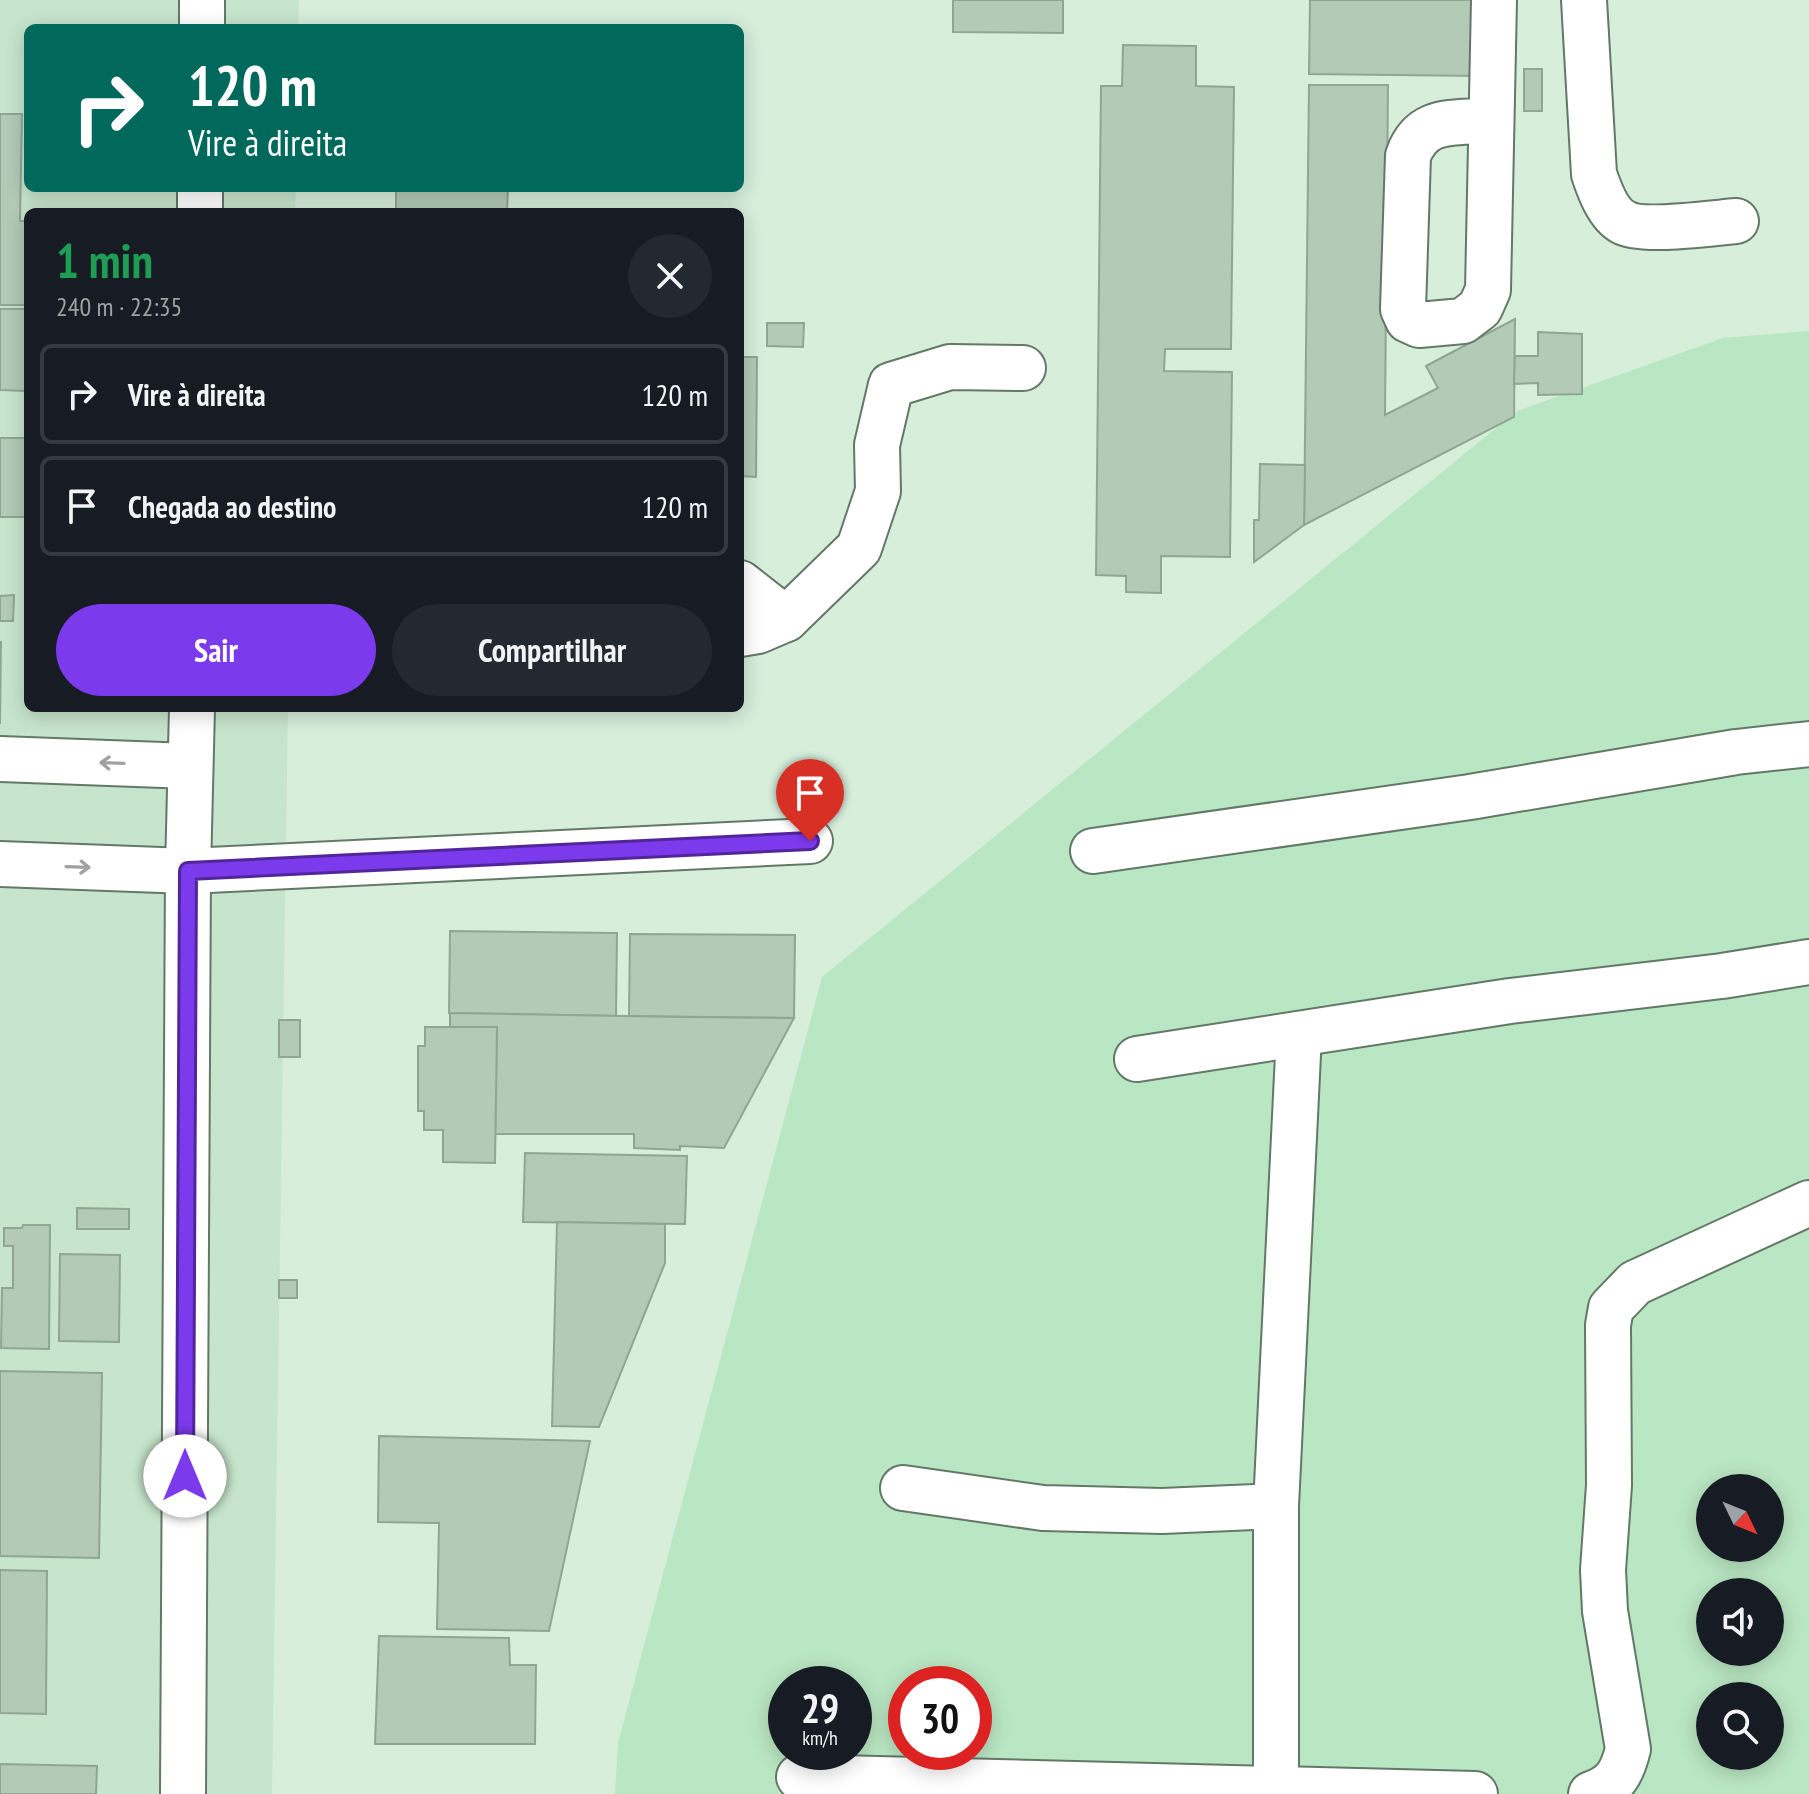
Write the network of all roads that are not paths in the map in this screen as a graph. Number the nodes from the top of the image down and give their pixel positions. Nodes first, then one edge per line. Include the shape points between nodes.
1 (202, 0) edge
2 (1494, 0) edge
3 (1584, 0) edge
4 (202, 24) edge
5 (1490, 120) dead end
6 (1736, 221) dead end
7 (1023, 368) dead end
8 (744, 586) edge
9 (786, 619) junction
10 (744, 633) edge
11 (192, 712) edge
12 (1809, 744) edge
13 (0, 759) edge
14 (190, 766) junction
15 (810, 841) dead end
16 (1093, 851) dead end
17 (0, 864) edge
18 (188, 871) junction
19 (1809, 962) edge
20 (1299, 1034) junction
21 (1137, 1059) dead end
22 (1809, 1203) edge
23 (903, 1488) dead end
24 (1276, 1506) junction
25 (799, 1777) dead end
26 (1276, 1791) edge
27 (183, 1794) edge
28 (1475, 1794) edge
29 (1591, 1794) edge

1 - 4 street
2 - 5 street
3 - 6 street via 1594,174 1603,199 1623,222 1650,227
7 - 9 street via 950,367 891,385 877,445 878,491 859,548
8 - 9 street
9 - 10 street
11 - 14 street
12 - 16 street
14 -> 13 street
14 - 18 street
15 - 18 street
17 -> 18 street
18 - 27 street
19 - 20 street
20 - 21 street
20 - 24 street
22 - 29 street via 1635,1283 1611,1308 1604,1597 1628,1749 1623,1770 1608,1789
23 - 24 street via 1043,1508 1162,1511
24 - 26 street
25 - 26 street
26 - 28 street

